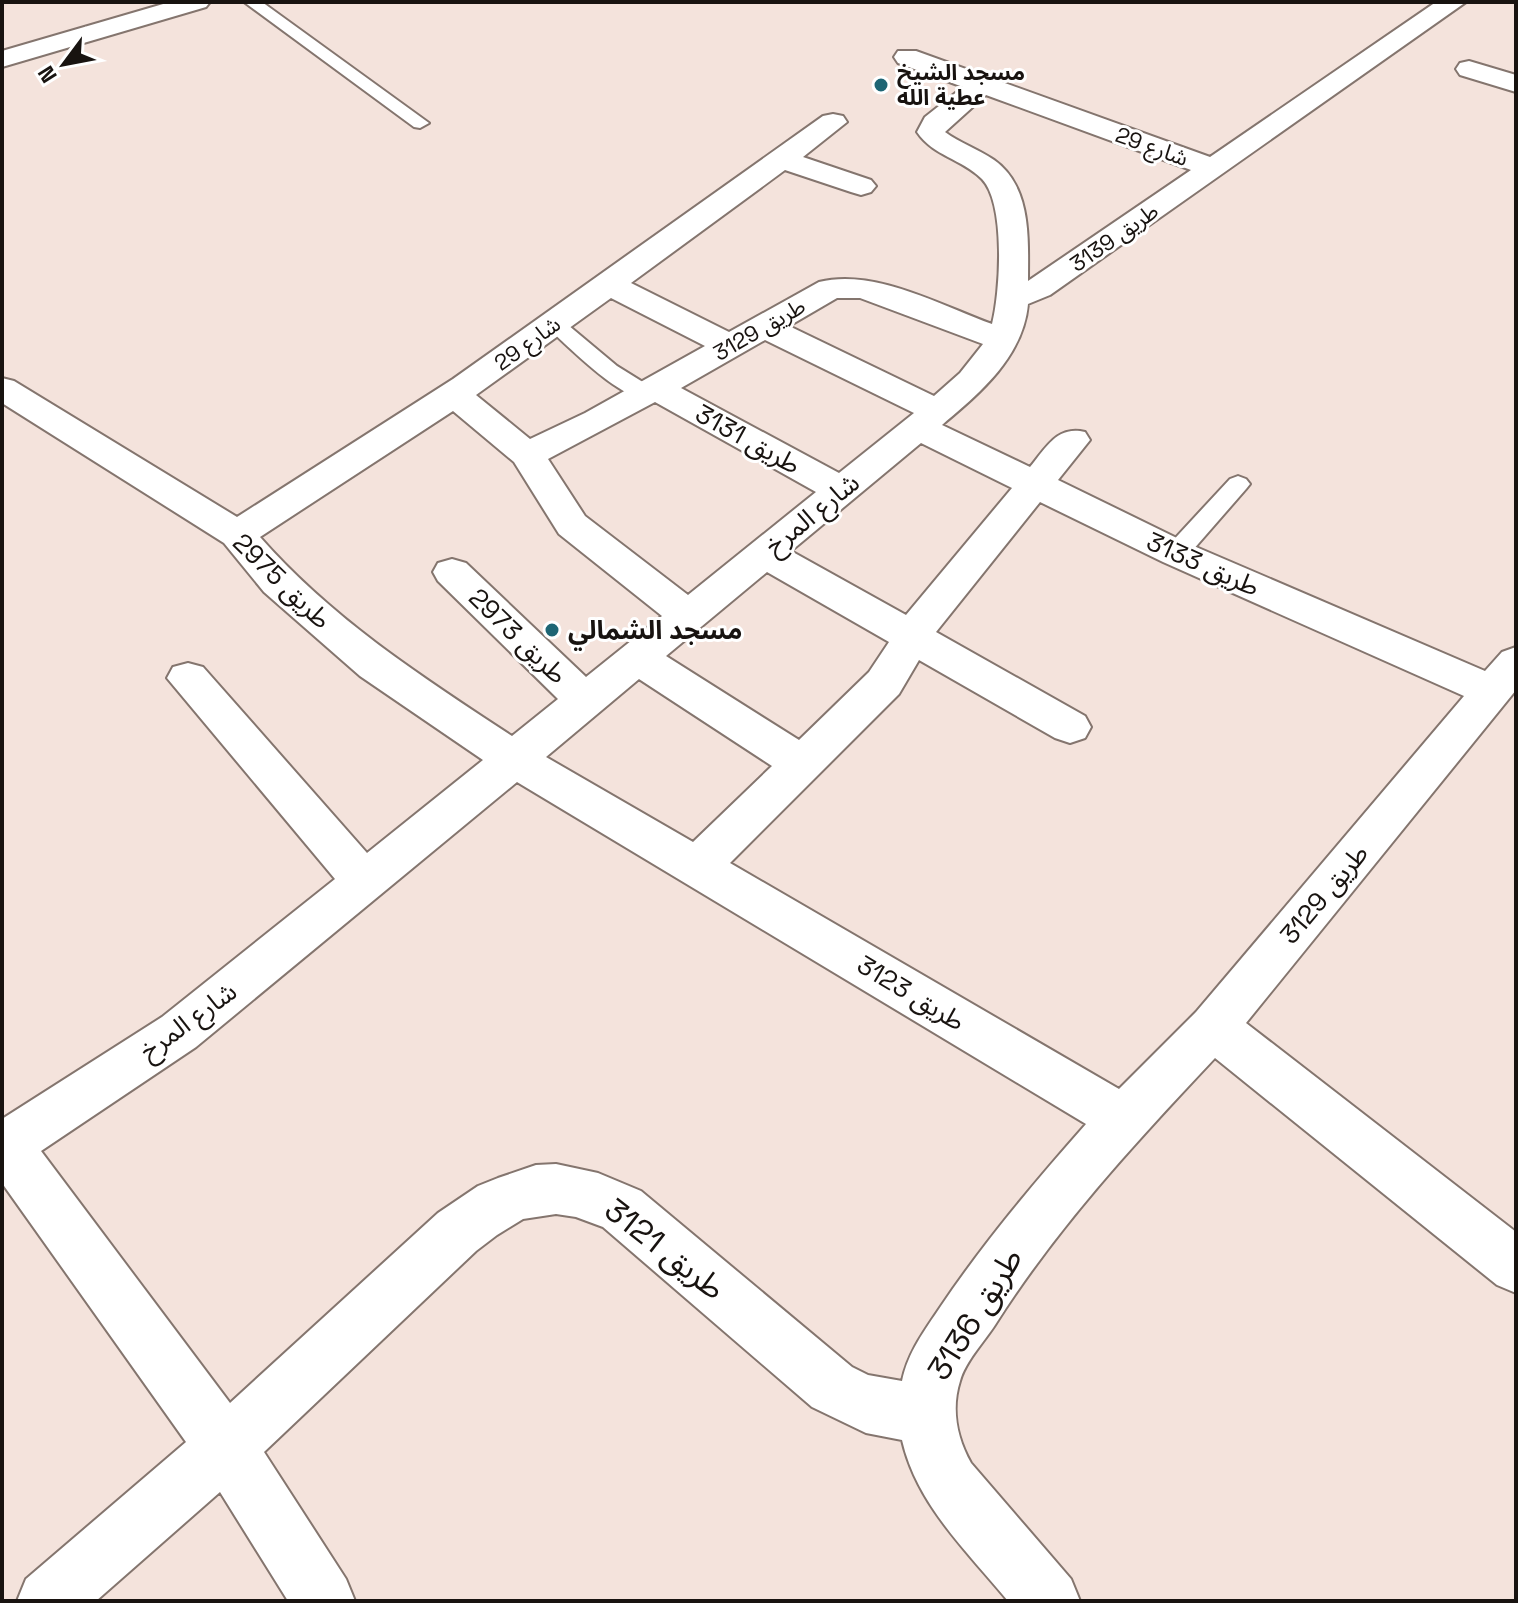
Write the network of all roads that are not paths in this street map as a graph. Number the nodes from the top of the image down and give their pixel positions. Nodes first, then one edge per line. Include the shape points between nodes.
1 (197, 2) edge
2 (252, 2) edge
3 (1453, 2) edge
4 (907, 57) dead end
5 (2, 59) edge
6 (1469, 69) dead end
7 (983, 84) junction
8 (1516, 84) edge
9 (833, 122) dead end
10 (420, 123) dead end
11 (782, 159) junction
12 (1213, 168) junction
13 (861, 186) dead end
14 (608, 284) junction
15 (1007, 320) junction
16 (555, 324) junction
17 (763, 326) junction
18 (729, 345) junction
19 (2, 388) edge
20 (650, 391) junction
21 (455, 395) junction
22 (928, 419) junction
23 (1072, 440) dead end
24 (527, 455) junction
25 (1238, 484) dead end
26 (1037, 486) junction
27 (841, 490) junction
28 (237, 534) junction
29 (764, 553) junction
30 (1176, 553) junction
31 (452, 572) dead end
32 (688, 615) junction
33 (911, 637) junction
34 (638, 658) junction
35 (188, 678) dead end
36 (1502, 695) edge
37 (585, 700) junction
38 (1070, 727) dead end
39 (514, 759) junction
40 (803, 764) junction
41 (697, 867) junction
42 (364, 881) junction
43 (1213, 1027) junction
44 (1124, 1119) junction
45 (4, 1147) edge
46 (1516, 1266) edge
47 (925, 1412) junction
48 (226, 1447) junction
49 (48, 1601) edge
50 (324, 1601) edge
51 (1049, 1601) edge

1 - 5 street
2 - 10 lane
3 - 12 street, شارع 29
4 - 7 street, شارع 29
6 - 8 street
7 - 12 street, شارع 29
7 - 15 street via 931,132 937,142 975,159 999,182 1014,234
9 - 11 street, شارع 29
11 - 13 street
11 - 14 street, شارع 29
12 - 15 street, طريق 3139 via 1039,288
14 - 16 street, شارع 29
14 - 18 street
15 - 17 street, طريق 3129 via 853,287 830,289
15 - 22 street, شارع المرخ via 991,358
16 - 20 lane via 609,371
16 - 21 street, شارع 29
17 - 18 street, طريق 3129
17 - 22 street, طريق 3133
18 - 20 street, طريق 3129
19 - 28 street, طريق 2975
20 - 24 street, طريق 3129
20 - 27 street, طريق 3131
21 - 24 street
21 - 28 street, شارع 29
22 - 26 street, طريق 3133
22 - 27 street, شارع المرخ
23 - 26 street
24 - 32 street via 572,525
25 - 30 lane
26 - 30 street, طريق 3133
26 - 33 street
27 - 29 street, شارع المرخ
28 - 39 street, طريق 2975 via 278,582 374,665
29 - 32 street, شارع المرخ
29 - 33 street
30 - 36 street, طريق 3133
31 - 37 street, طريق 2973
32 - 34 street, شارع المرخ
33 - 38 street
33 - 40 street via 884,683
34 - 37 street, شارع المرخ
34 - 40 street
35 - 42 street
36 - 43 street, طريق 3129
37 - 39 street, شارع المرخ
39 - 41 street, طريق 3123
39 - 42 street, شارع المرخ
40 - 41 street
41 - 44 street, طريق 3123
42 - 45 street, شارع المرخ via 179,1032
43 - 44 street, طريق 3129
43 - 46 street
44 - 47 street, طريق 3136 via 988,1285 933,1369
45 - 48 street
47 - 48 street, طريق 3121 via 883,1410 856,1401 832,1387 622,1209 596,1195 538,1188 509,1197 457,1232
47 - 51 street, طريق 3136 via 937,1461 950,1484
48 - 49 street, طريق 3121
48 - 50 street

